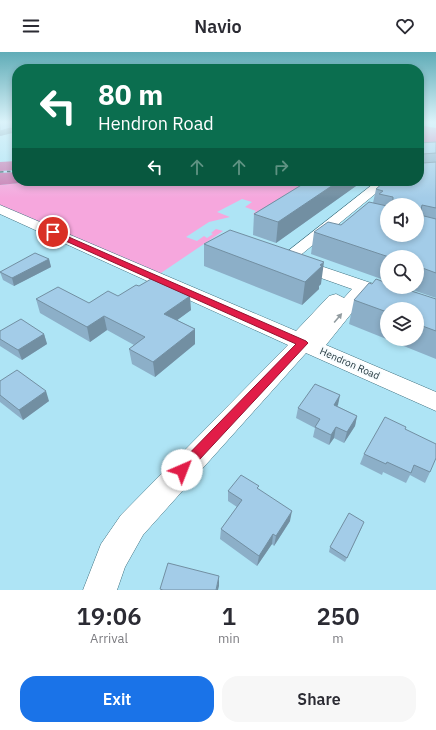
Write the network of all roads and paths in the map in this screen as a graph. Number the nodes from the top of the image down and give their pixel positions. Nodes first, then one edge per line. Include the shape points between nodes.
1 (380, 186) edge
2 (0, 209) edge
3 (358, 284) junction
4 (436, 312) edge
5 (305, 344) junction
6 (436, 402) edge
7 (100, 590) edge

1 - 3 street via 353,213 279,256
2 - 5 street, Hendron Road
3 - 4 street
3 - 5 street
5 - 6 street, Hendron Road
5 - 7 street via 132,524 119,542

